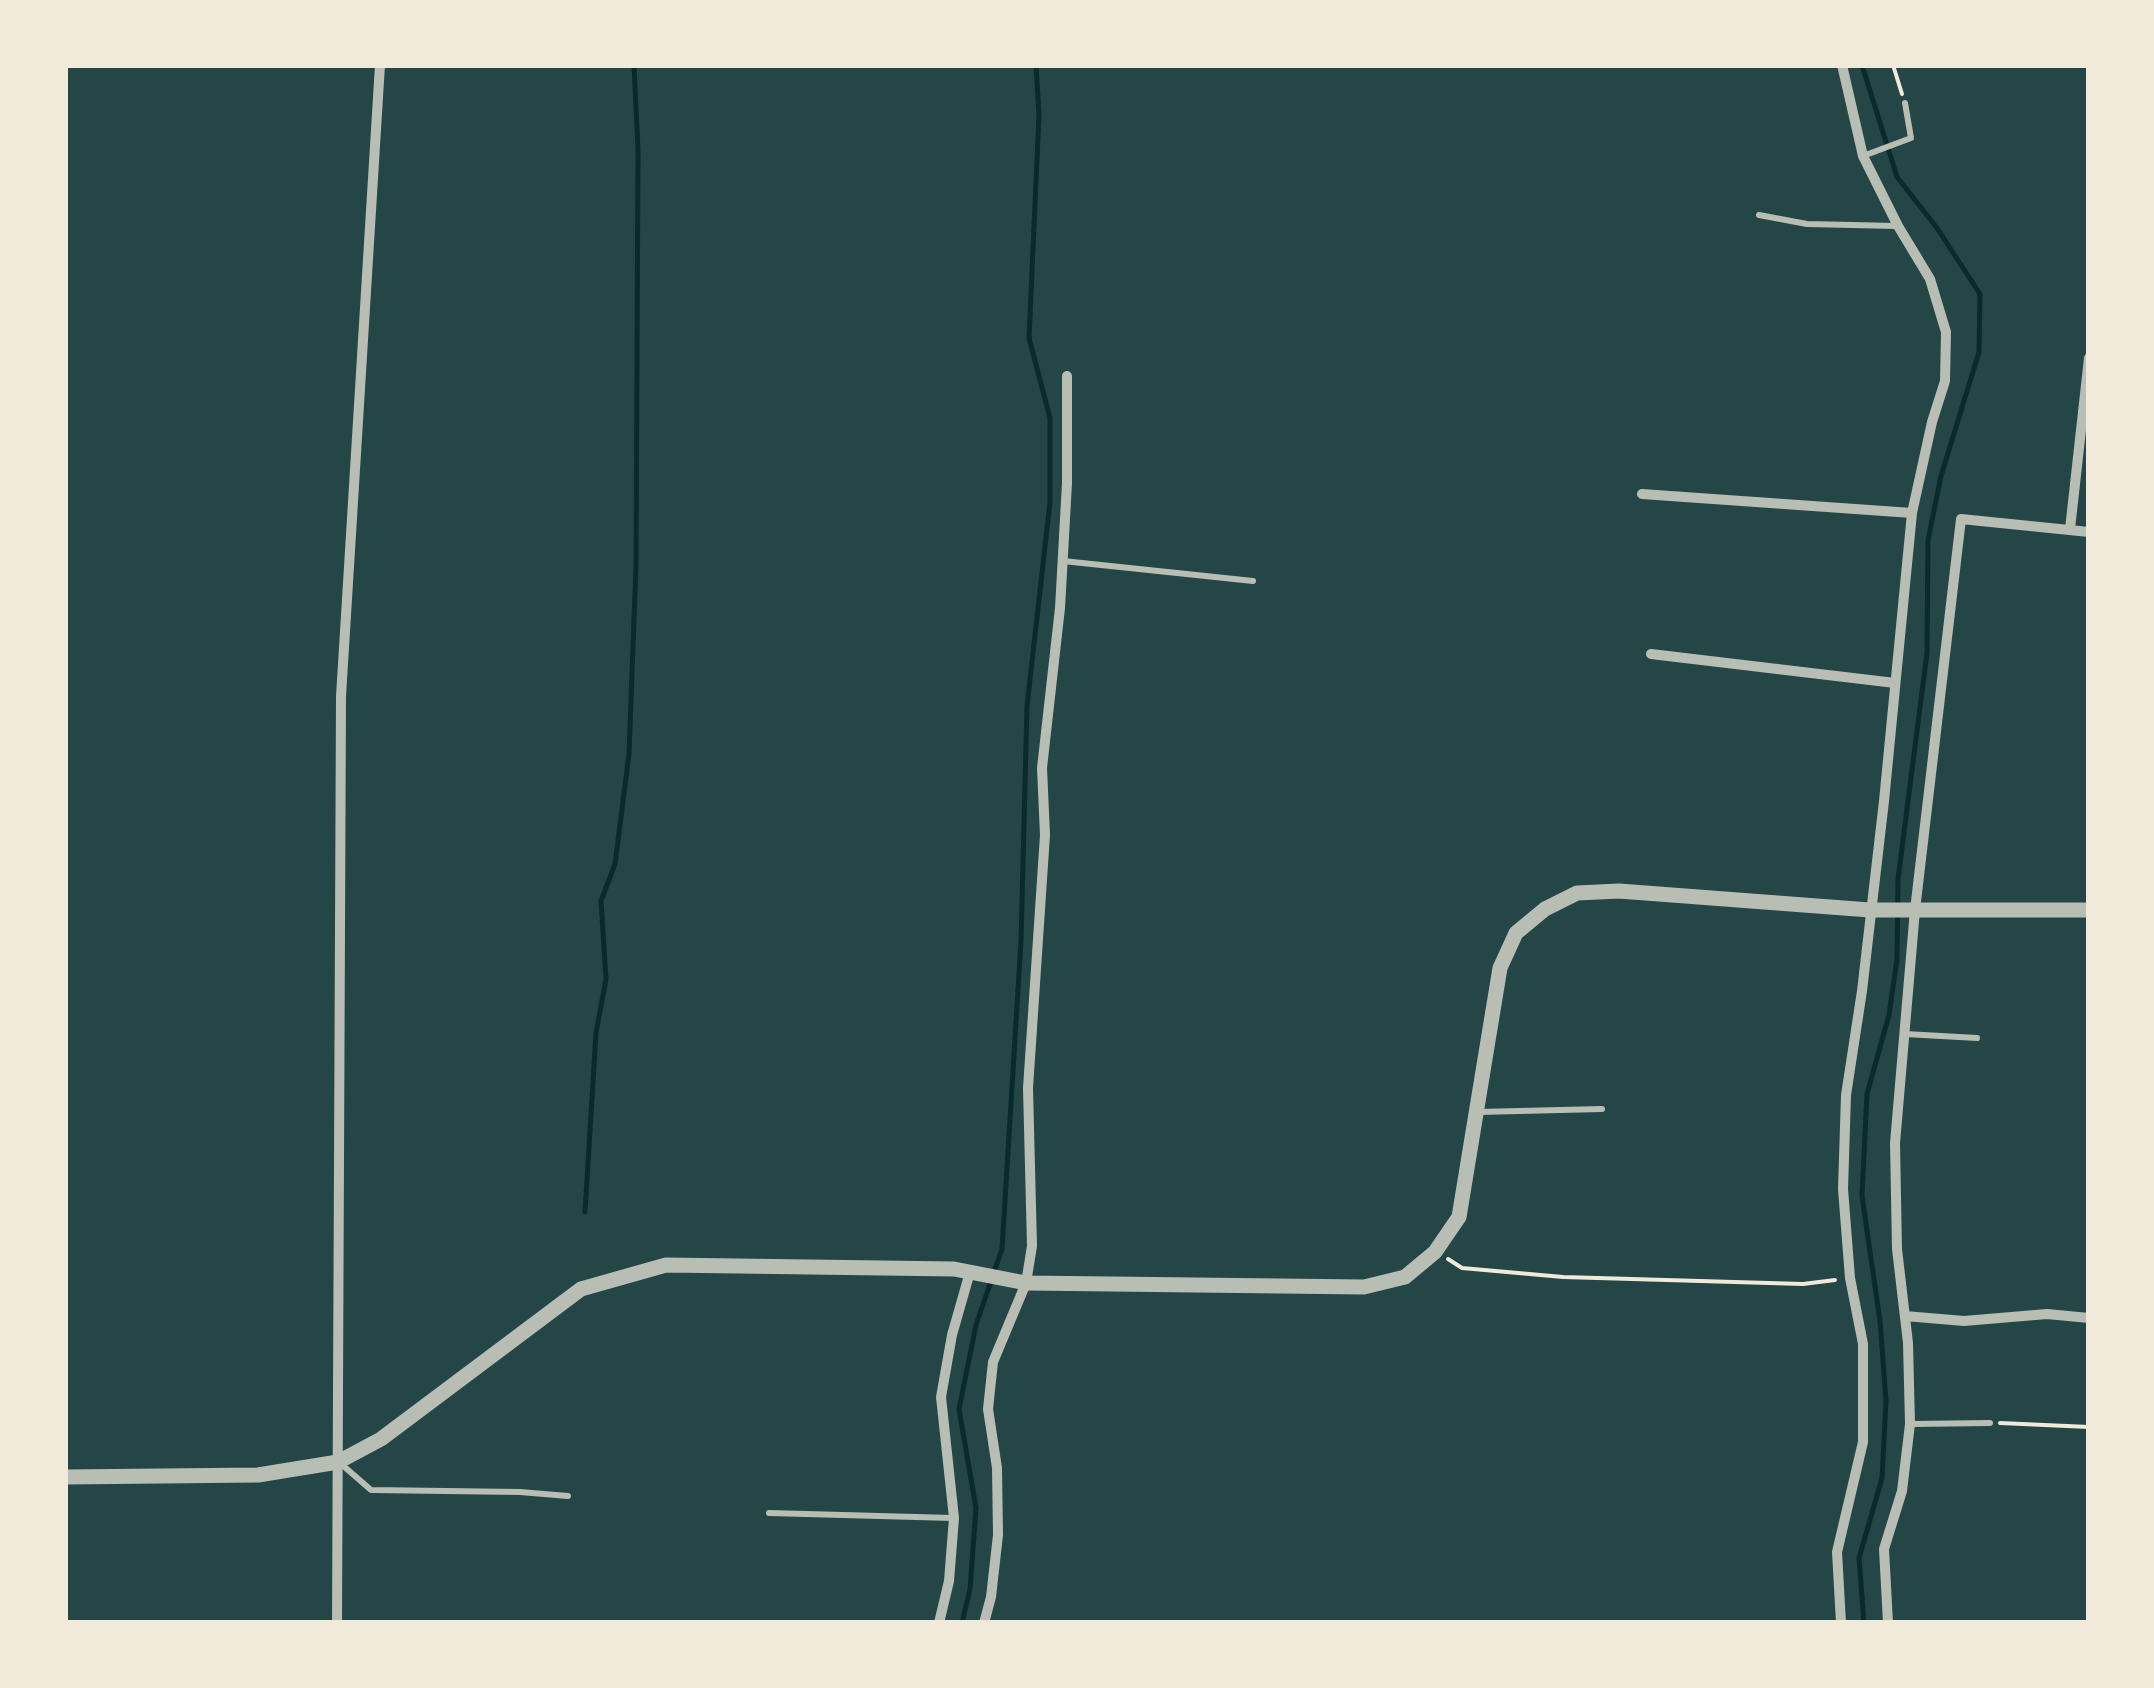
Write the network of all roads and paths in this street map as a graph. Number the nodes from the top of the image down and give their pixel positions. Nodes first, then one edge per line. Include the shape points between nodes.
1 (380, 65) edge
2 (1842, 65) edge
3 (1893, 65) edge
4 (1905, 103) joint
5 (1863, 156) junction
6 (1758, 216) dead end
7 (1898, 226) junction
8 (2089, 358) edge
9 (1066, 376) dead end
10 (2086, 411) edge
11 (1642, 494) dead end
12 (1912, 512) junction
13 (2070, 529) junction
14 (2089, 532) edge
15 (1063, 561) junction
16 (1253, 581) dead end
17 (1650, 654) dead end
18 (1895, 683) junction
19 (1875, 910) junction
20 (1910, 910) junction
21 (2089, 910) edge
22 (1904, 1034) junction
23 (1977, 1038) dead end
24 (1602, 1109) dead end
25 (1477, 1112) junction
26 (1435, 1252) junction
27 (976, 1273) junction
28 (1850, 1278) junction
29 (1020, 1282) junction
30 (1905, 1316) junction
31 (2089, 1318) edge
32 (1990, 1423) joint
33 (1910, 1424) junction
34 (2089, 1427) edge
35 (338, 1462) junction
36 (65, 1477) edge
37 (568, 1496) dead end
38 (769, 1513) dead end
39 (954, 1518) junction
40 (337, 1623) edge
41 (939, 1623) edge
42 (984, 1623) edge
43 (1841, 1623) edge
44 (1888, 1623) edge

1 - 35 street via 341,696
2 - 5 street
3 - 4 path
4 - 5 lane via 1911,138
5 - 7 street
6 - 7 lane
7 - 12 street via 1930,279 1946,332 1944,381
8 - 10 street
9 - 15 street
10 - 13 street
11 - 12 street
12 - 18 street
13 - 14 street
13 - 20 street via 1961,519
15 - 16 lane
15 - 29 street via 1042,768 1045,835 1028,1088 1032,1246
17 - 18 street
18 - 19 street
19 - 20 street
19 - 25 street via 1619,891 1577,894 1545,908 1516,932 1500,968
19 - 28 street via 1846,1095
20 - 21 street
20 - 22 street
22 - 23 lane
22 - 30 street via 1894,1143
24 - 25 lane
25 - 26 street via 1459,1217
26 - 28 path via 1462,1268 1563,1276 1803,1284
26 - 29 street via 1405,1276 1364,1288
27 - 29 street
27 - 35 street via 666,1266 580,1289 381,1439
27 - 39 street via 952,1335 941,1397
28 - 43 street via 1863,1344 1863,1442 1837,1552
29 - 42 street via 993,1362 988,1410 998,1535
30 - 31 street
30 - 33 street
32 - 33 lane
32 - 34 path
33 - 44 street via 1902,1491 1884,1549
35 - 36 street via 258,1475
35 - 37 lane via 370,1490
35 - 40 street
38 - 39 lane
39 - 41 street

